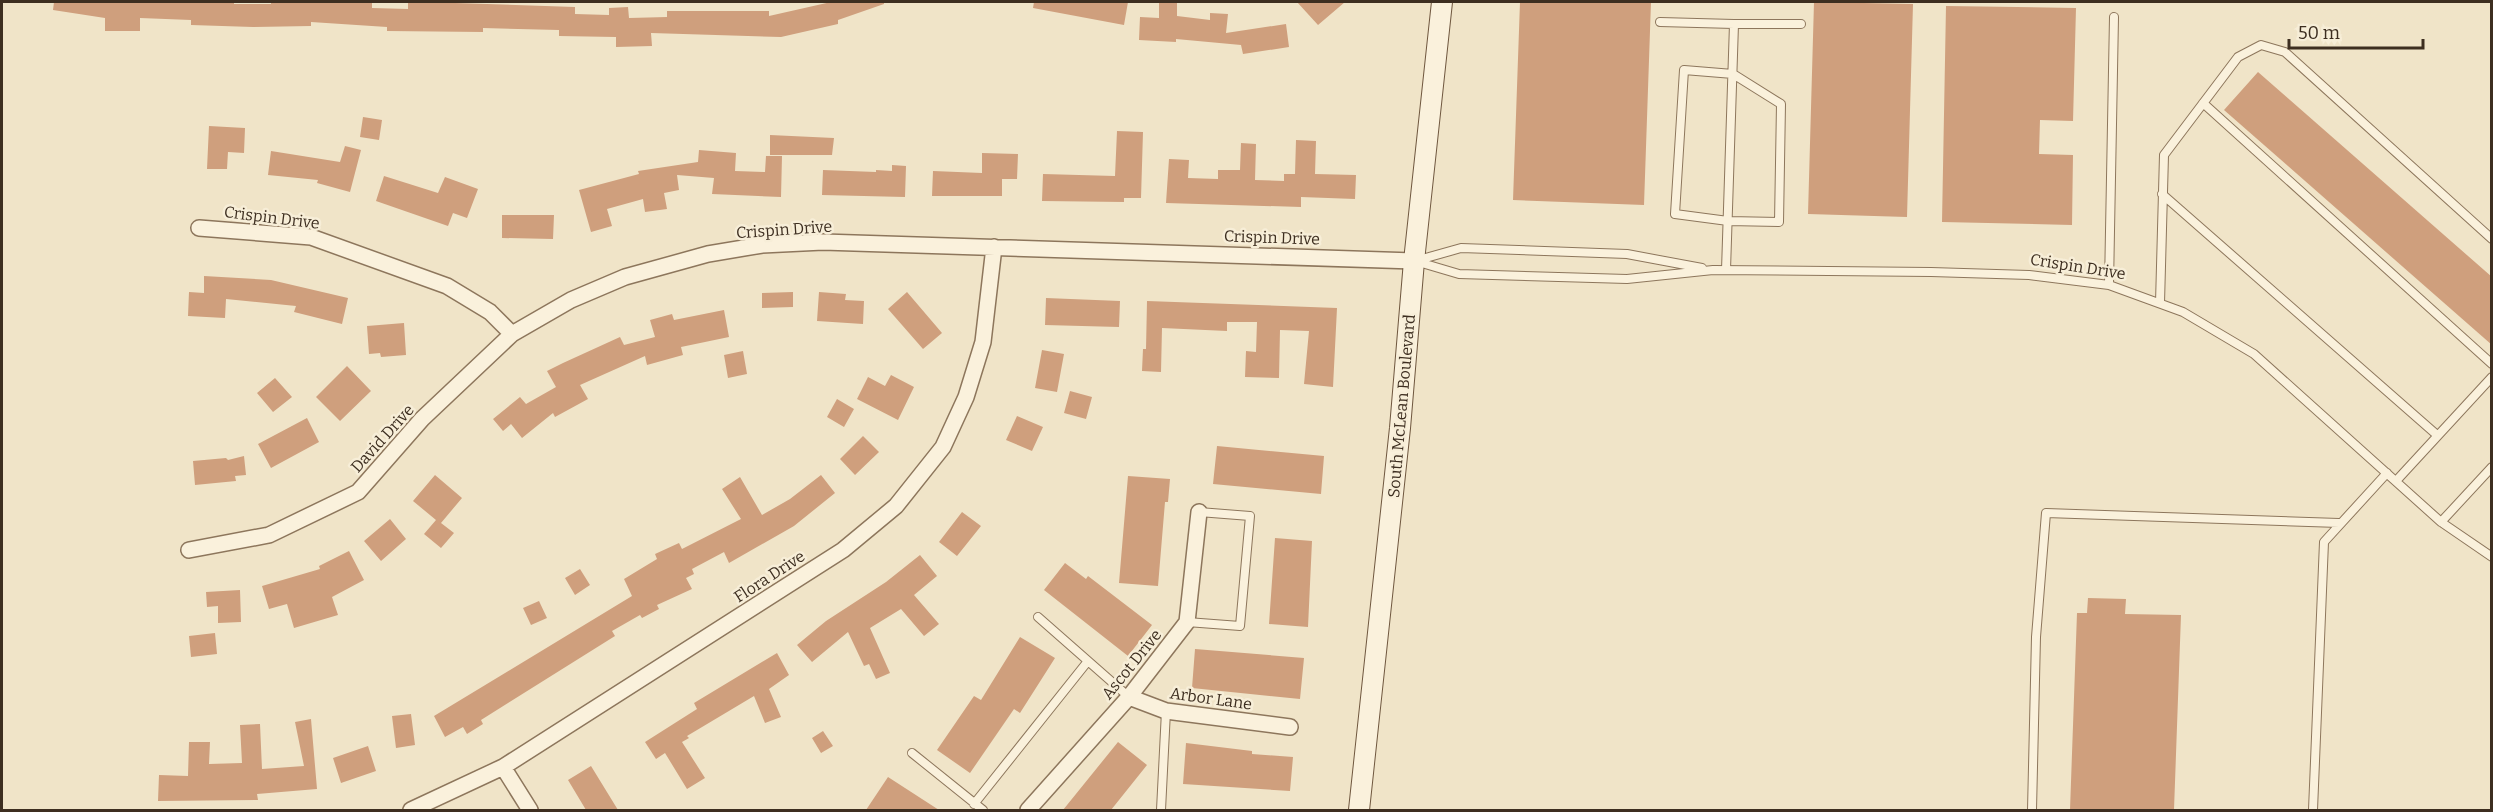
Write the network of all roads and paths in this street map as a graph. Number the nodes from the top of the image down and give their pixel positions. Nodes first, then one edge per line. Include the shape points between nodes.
1 (1442, 2) edge
2 (2114, 17) dead end
3 (1660, 22) dead end
4 (1734, 24) junction
5 (1801, 24) dead end
6 (1733, 74) junction
7 (2203, 103) junction
8 (2162, 194) junction
9 (1728, 221) junction
10 (199, 228) dead end
11 (2492, 239) edge
12 (994, 247) junction
13 (1414, 261) junction
14 (1713, 270) junction
15 (1726, 270) junction
16 (2109, 285) junction
17 (2160, 303) junction
18 (512, 334) junction
19 (2492, 364) edge
20 (2492, 377) edge
21 (2437, 435) junction
22 (2492, 467) edge
23 (2387, 473) junction
24 (2396, 481) junction
25 (1198, 512) joint
26 (2441, 522) junction
27 (2339, 523) junction
28 (189, 550) dead end
29 (2492, 557) edge
30 (1038, 617) dead end
31 (1188, 622) junction
32 (1088, 661) junction
33 (1129, 697) junction
34 (1166, 711) junction
35 (1290, 727) dead end
36 (912, 753) dead end
37 (503, 767) junction
38 (974, 804) junction
39 (411, 810) edge
40 (530, 810) edge
41 (983, 810) edge
42 (1028, 810) edge
43 (1161, 810) edge
44 (1359, 810) edge
45 (2032, 810) edge
46 (2313, 810) edge

1 - 13 main road, South McLean Boulevard
2 - 16 lane
3 - 4 lane
4 - 5 lane
4 - 6 lane
6 - 9 lane
6 - 9 lane via 1780,104 1779,222
6 - 9 lane via 1684,70 1675,214
7 - 8 lane via 2164,155
7 - 11 lane via 2238,57 2261,45 2285,52
7 - 19 lane
8 - 17 lane
8 - 21 lane
9 - 15 lane
10 - 18 street, Crispin Drive via 312,237 447,286 490,312
12 - 13 street, Crispin Drive
12 - 18 street, Crispin Drive via 824,242 762,245 708,254 625,277 571,300
12 - 37 street, Flora Drive via 983,342 966,397 943,447 896,506 843,550
13 - 14 lane, Crispin Drive via 1459,274 1627,279
13 - 14 lane, Crispin Drive via 1461,248 1627,254
13 - 44 main road, South McLean Boulevard via 1401,428
14 - 15 lane, Crispin Drive
15 - 16 lane, Crispin Drive via 2029,275
16 - 17 lane, Crispin Drive
17 - 23 lane, Crispin Drive via 2183,312 2254,354
18 - 28 street, David Drive via 422,419 358,492 269,535
20 - 21 lane
21 - 24 lane
22 - 26 lane
23 - 24 lane, Crispin Drive
23 - 27 lane
24 - 26 lane, Crispin Drive
25 - 31 street
25 - 31 lane via 1250,516 1240,626
26 - 29 lane, Crispin Drive
27 - 45 lane via 2046,513 2036,637
27 - 46 lane via 2324,542
30 - 32 lane
31 - 33 street, Ascot Drive
32 - 33 lane
32 - 38 lane
33 - 34 street, Arbor Lane
33 - 42 street, Ascot Drive
34 - 35 street, Arbor Lane
34 - 43 lane
36 - 38 lane
37 - 39 street, Flora Drive
37 - 40 street
38 - 41 lane

